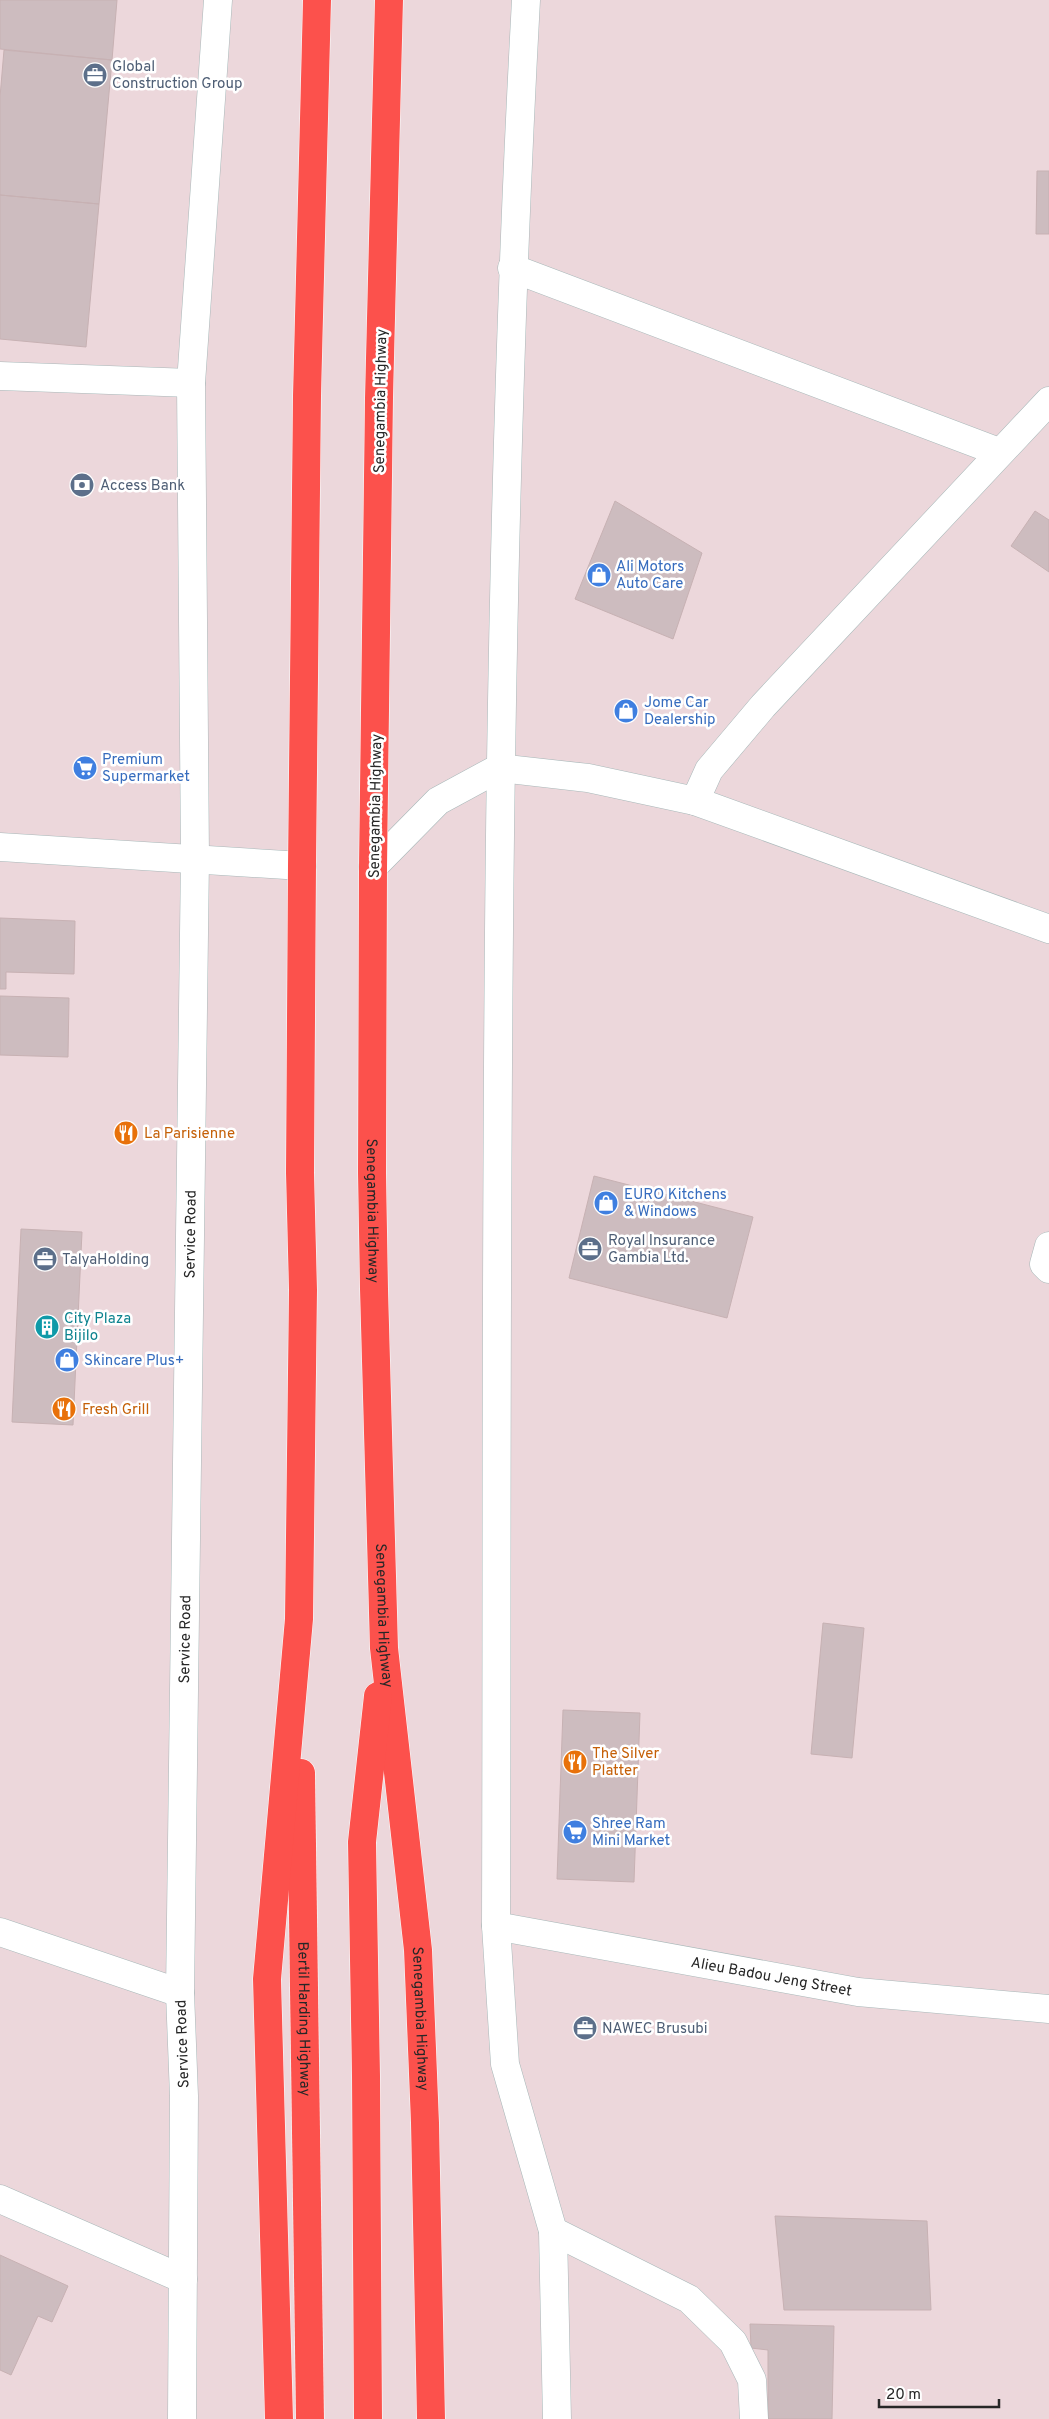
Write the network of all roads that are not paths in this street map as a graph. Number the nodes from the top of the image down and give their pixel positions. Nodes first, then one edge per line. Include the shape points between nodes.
1 (218, 0) edge
2 (317, 0) edge
3 (389, 0) edge
4 (526, 0) edge
5 (512, 268) junction
6 (0, 376) edge
7 (192, 383) junction
8 (1049, 401) edge
9 (999, 452) junction
10 (500, 768) junction
11 (695, 802) junction
12 (0, 847) edge
13 (195, 858) junction
14 (302, 866) junction
15 (373, 867) junction
16 (1049, 929) edge
17 (1049, 1246) edge
18 (1049, 1269) edge
19 (299, 1619) junction
20 (384, 1648) junction
21 (496, 1926) junction
22 (0, 1932) edge
23 (180, 1993) junction
24 (1049, 2009) edge
25 (0, 2199) edge
26 (553, 2231) junction
27 (183, 2279) junction
28 (182, 2419) edge
29 (279, 2419) edge
30 (310, 2419) edge
31 (368, 2419) edge
32 (431, 2419) edge
33 (557, 2419) edge
34 (754, 2419) edge

1 - 7 street, Service Road
2 - 14 main road
3 - 15 main road, Senegambia Highway via 379,388
4 - 5 street
5 - 9 street
5 - 10 street
6 - 7 street
7 - 13 street, Service Road
8 - 9 street
9 - 11 street via 763,706 709,770
10 - 11 street via 588,778
10 - 15 street via 438,801
10 - 21 street
11 - 16 street
12 - 13 street
13 - 14 street
13 - 23 street, Service Road
14 - 19 main road via 300,1173 303,1290
15 - 20 main road, Senegambia Highway via 372,1183
17 - 18 street via 1044,1264
19 - 29 main road via 267,1979
19 - 30 main road, Bertil Harding Highway
20 - 31 main road via 362,1842
20 - 32 main road, Senegambia Highway via 418,1950
21 - 24 street, Alieu Badou Jeng Street via 858,1992
21 - 26 street via 505,2064
22 - 23 street
23 - 27 street, Service Road via 184,2096
25 - 27 street
26 - 33 street
26 - 34 street via 689,2299 732,2342 752,2380
27 - 28 street, Service Road

